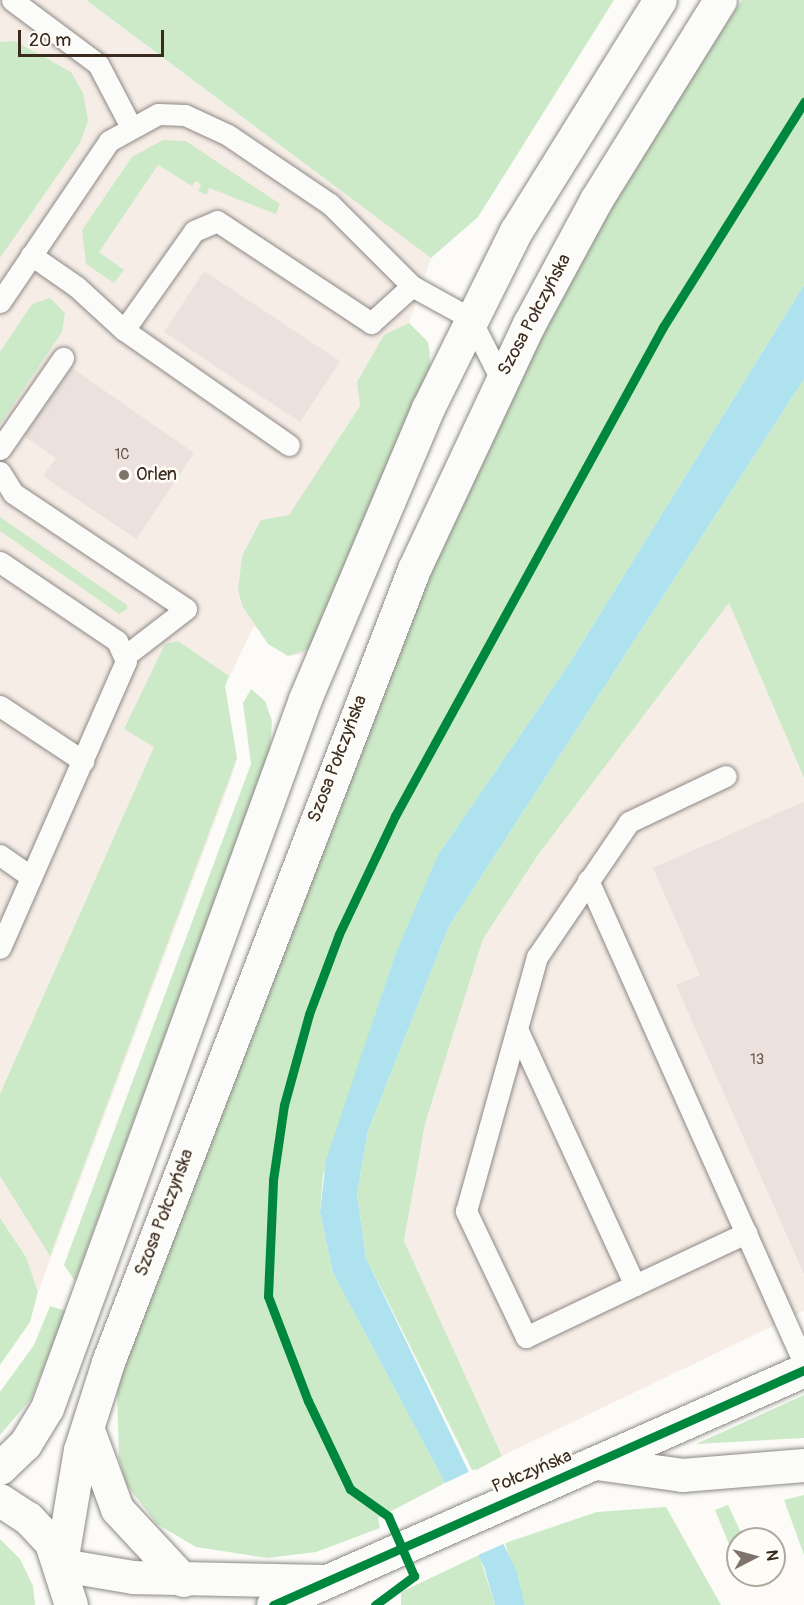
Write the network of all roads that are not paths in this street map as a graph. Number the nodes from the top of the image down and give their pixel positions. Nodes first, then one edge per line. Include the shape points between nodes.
1 (12, 0) edge
2 (660, 0) edge
3 (720, 0) edge
4 (130, 125) junction
5 (31, 255) junction
6 (412, 286) junction
7 (0, 302) edge
8 (470, 318) junction
9 (124, 330) junction
10 (63, 358) dead end
11 (501, 379) junction
12 (289, 445) dead end
13 (0, 449) edge
14 (0, 472) edge
15 (0, 562) edge
16 (125, 656) junction
17 (0, 706) edge
18 (83, 761) junction
19 (726, 776) dead end
20 (0, 855) edge
21 (31, 877) junction
22 (588, 880) junction
23 (0, 948) edge
24 (517, 1029) junction
25 (746, 1233) junction
26 (635, 1285) junction
27 (804, 1363) edge
28 (804, 1370) edge
29 (88, 1426) junction
30 (596, 1463) junction
31 (804, 1465) edge
32 (0, 1468) edge
33 (0, 1500) edge
34 (62, 1564) junction
35 (183, 1580) junction
36 (320, 1581) junction
37 (71, 1605) edge
38 (273, 1605) edge

1 - 4 lane via 98,64
2 - 8 main road via 554,164
3 - 11 main road, Szosa Połczyńska via 596,200
4 - 5 lane via 109,141
4 - 6 lane via 158,114 185,115 228,135 330,204
5 - 7 lane
5 - 9 lane via 77,287
6 - 8 lane
6 - 9 lane via 371,323 228,225 205,223
8 - 11 lane
8 - 32 main road via 305,699 46,1408 25,1444
9 - 12 lane
10 - 13 lane
11 - 29 main road, Szosa Połczyńska via 355,714
14 - 16 lane via 13,493 186,609
15 - 16 lane via 117,641
16 - 18 lane via 123,677
17 - 18 lane
18 - 21 lane
19 - 22 lane via 629,822
20 - 21 lane
21 - 23 lane
22 - 24 lane via 537,957
22 - 25 lane
24 - 26 lane
24 - 26 lane via 466,1212 526,1337
25 - 26 lane
25 - 27 lane
28 - 30 main road, Połczyńska
29 - 34 main road, Szosa Połczyńska
29 - 35 main road via 99,1470 117,1509
30 - 31 main road, Połczyńska via 681,1475
30 - 36 main road, Połczyńska
33 - 34 main road via 36,1526
34 - 35 main road, Połczyńska
34 - 37 main road
35 - 36 main road, Połczyńska via 249,1575
36 - 38 main road, Połczyńska

